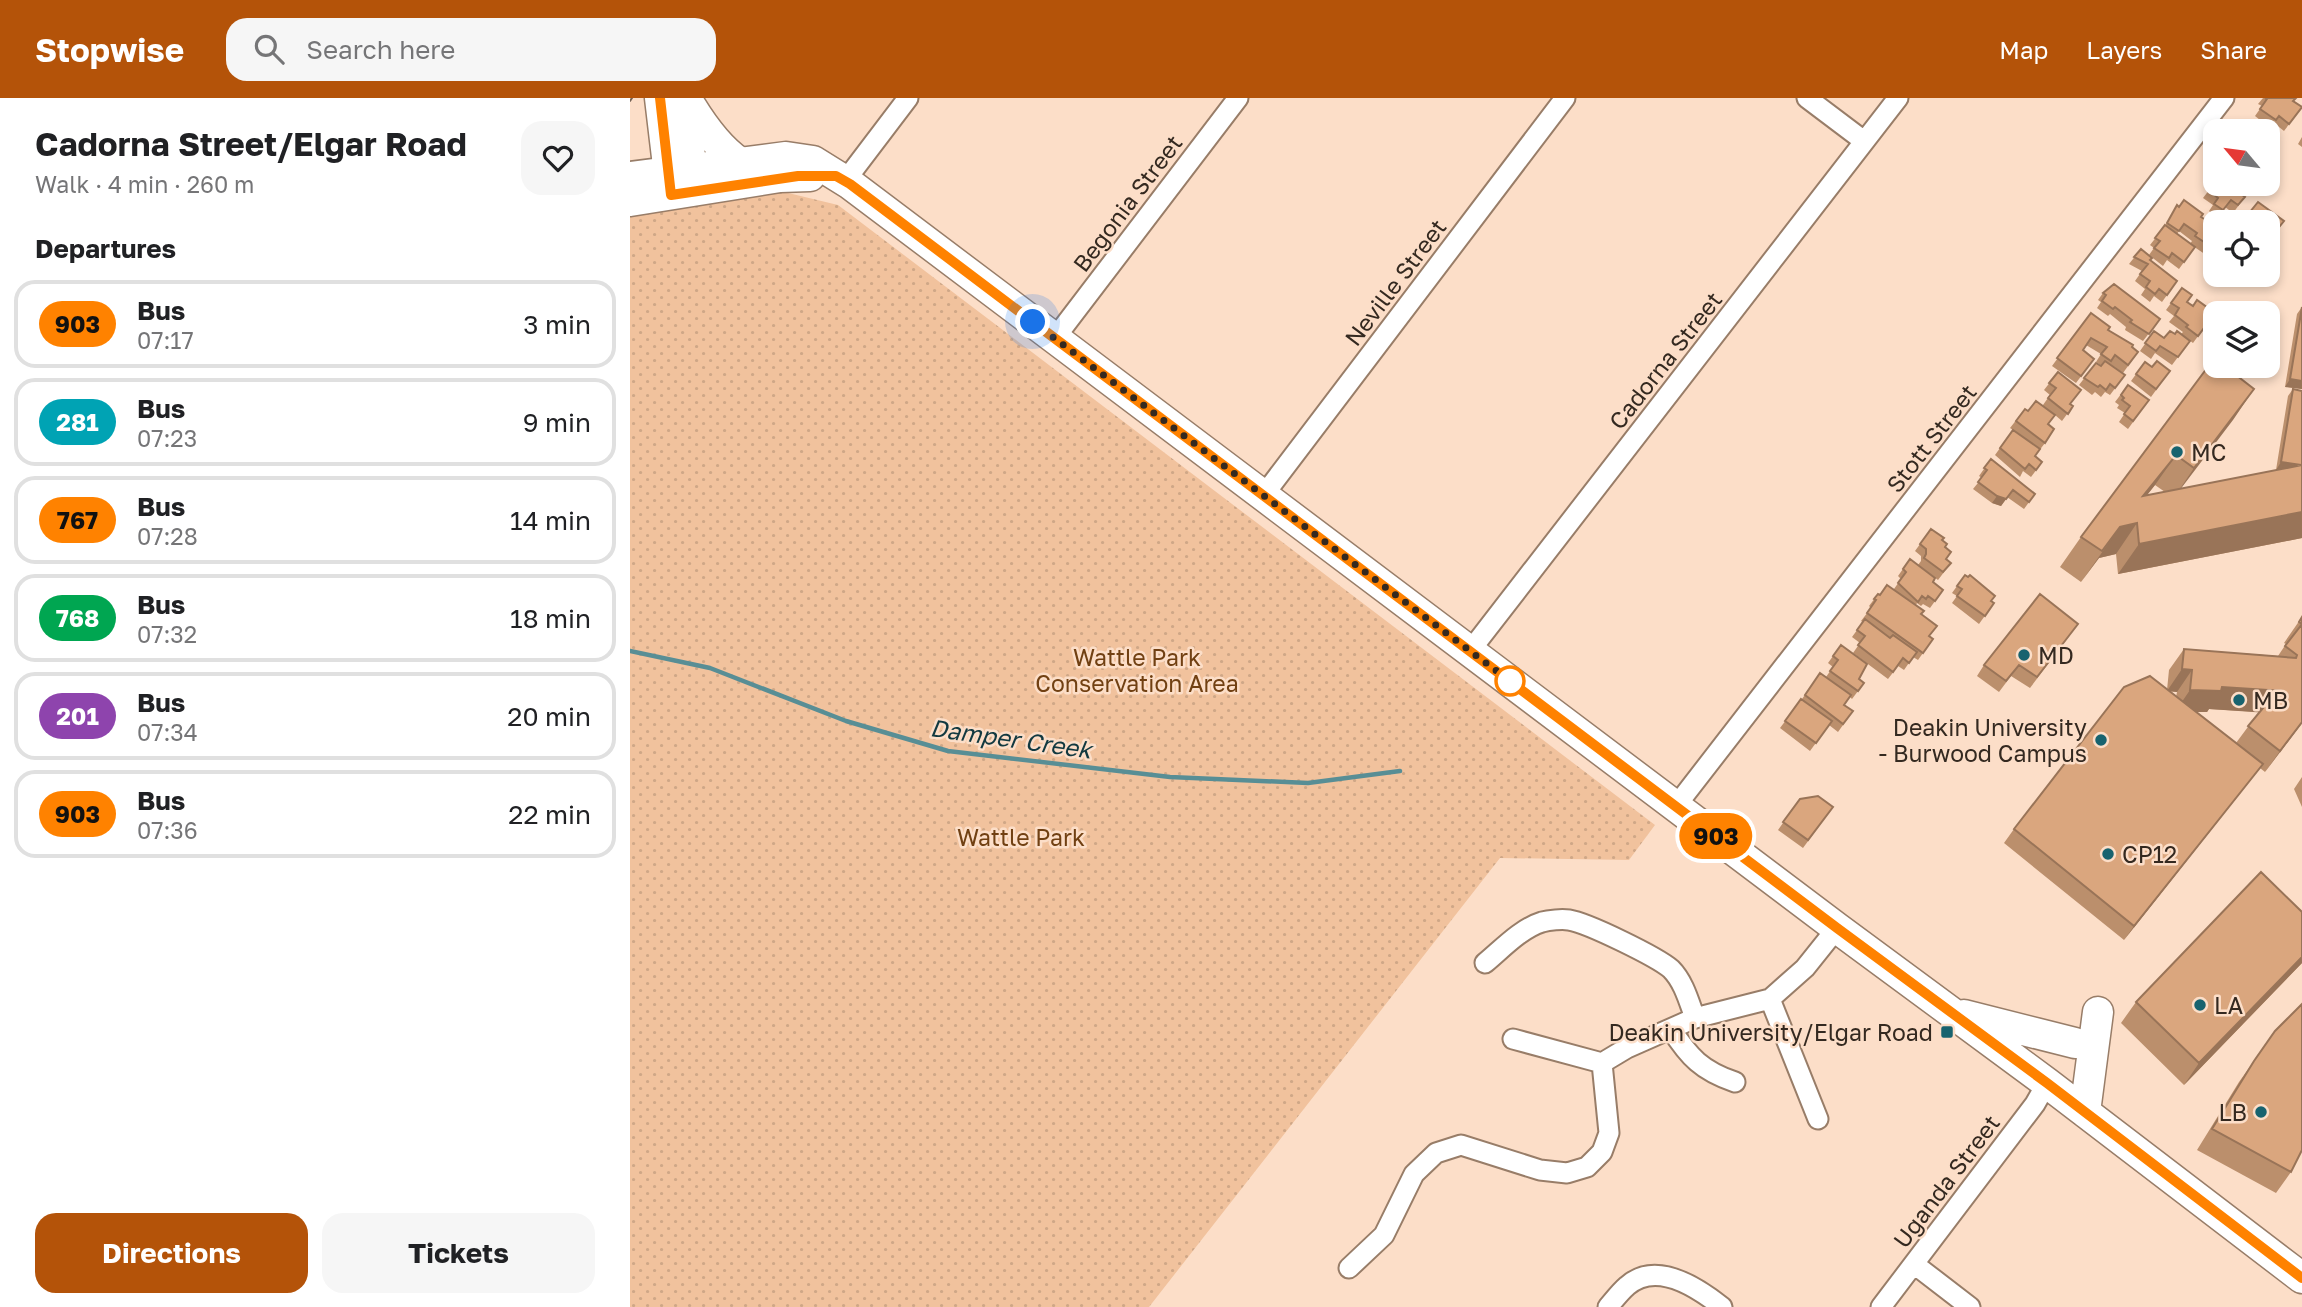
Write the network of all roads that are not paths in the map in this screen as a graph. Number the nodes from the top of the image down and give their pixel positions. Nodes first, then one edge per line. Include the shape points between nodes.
1 (660, 98) edge
2 (685, 98) edge
3 (908, 98) edge
4 (1238, 98) edge
5 (1565, 98) edge
6 (1807, 98) edge
7 (1898, 98) edge
8 (2224, 98) edge
9 (664, 138) junction
10 (1864, 142) junction
11 (740, 162) junction
12 (630, 176) edge
13 (840, 178) junction
14 (681, 181) junction
15 (630, 201) edge
16 (1055, 338) junction
17 (1263, 496) junction
18 (1471, 651) junction
19 (1676, 806) junction
20 (1837, 928) junction
21 (1485, 963) dead end
22 (1770, 999) junction
23 (1950, 1011) junction
24 (2098, 1012) dead end
25 (1695, 1018) junction
26 (1671, 1029) junction
27 (1513, 1039) dead end
28 (2075, 1043) dead end
29 (1602, 1063) junction
30 (1735, 1082) dead end
31 (2047, 1083) junction
32 (2085, 1112) junction
33 (1818, 1119) dead end
34 (1914, 1264) junction
35 (1349, 1268) dead end
36 (2302, 1278) edge
37 (1608, 1307) edge
38 (1722, 1307) edge
39 (1881, 1307) edge
40 (1970, 1307) edge

1 - 9 main road
2 - 11 main road via 719,144
2 - 14 main road
3 - 13 street
4 - 16 street, Begonia Street
5 - 17 street, Neville Street
6 - 10 street
7 - 10 street, Cadorna Street
8 - 19 street, Stott Street
9 - 12 main road
9 - 14 main road
10 - 18 street, Cadorna Street
11 - 13 main road via 800,158
11 - 14 main road
12 - 14 main road
13 - 14 main road
13 - 16 main road
14 - 15 main road
16 - 17 main road
17 - 18 main road
18 - 19 main road
19 - 20 main road
20 - 22 street via 1805,968
20 - 23 main road
21 - 25 street via 1518,935 1543,922 1568,919 1672,970
22 - 25 street
22 - 33 street
23 - 28 main road
23 - 31 main road
24 - 32 main road
25 - 26 street
26 - 29 street
26 - 30 street via 1688,1055 1714,1075
27 - 29 street
29 - 35 street via 1609,1133 1602,1152 1587,1167 1567,1173 1540,1170 1461,1145 1436,1153 1415,1174 1384,1235
31 - 32 main road
31 - 34 street, Uganda Street
32 - 36 main road
34 - 39 street, Uganda Street
34 - 40 street
37 - 38 street via 1627,1285 1644,1275 1668,1276

